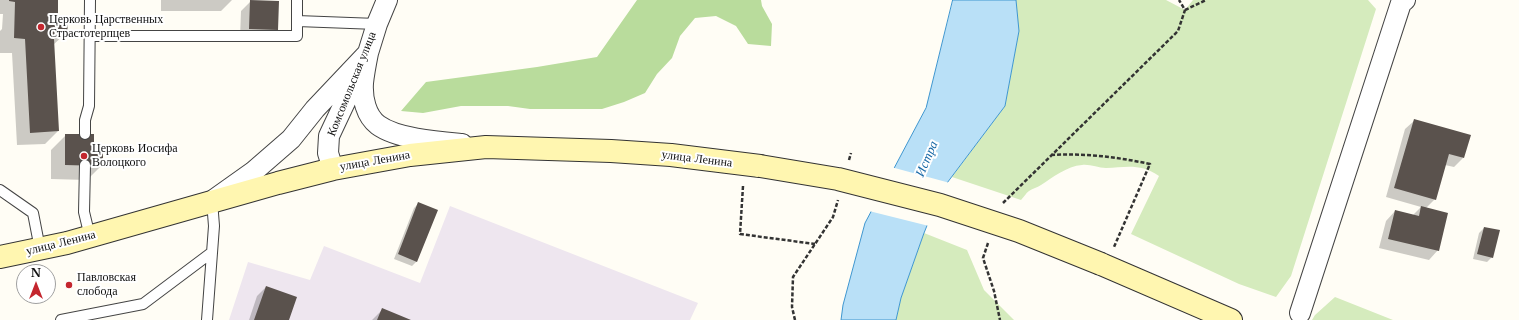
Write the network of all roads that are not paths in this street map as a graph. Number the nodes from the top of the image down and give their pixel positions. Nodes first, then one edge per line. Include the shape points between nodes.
1 (90, 0) edge
2 (297, 0) edge
3 (387, 0) edge
4 (1405, 0) edge
5 (297, 21) junction
6 (377, 24) junction
7 (90, 36) junction
8 (368, 53) junction
9 (85, 134) dead end
10 (486, 148) junction
11 (85, 165) dead end
12 (333, 169) junction
13 (0, 190) edge
14 (212, 202) junction
15 (90, 237) junction
16 (40, 249) junction
17 (211, 253) junction
18 (0, 257) edge
19 (1300, 313) dead end
20 (61, 320) edge
21 (208, 320) edge
22 (1231, 320) edge

1 - 7 lane
2 - 5 lane
3 - 6 street, Комсомольская улица
4 - 19 street via 1401,3
5 - 6 lane
5 - 7 lane via 297,36
6 - 8 street, Комсомольская улица
7 - 9 lane via 89,106
8 - 10 street via 363,84 365,105 378,125 392,132 422,139
8 - 12 street, Комсомольская улица via 329,136 328,153
8 - 14 street via 291,138 253,172
10 - 12 main road, улица Ленина via 410,155
10 - 22 main road, улица Ленина, bridge via 671,155 752,173 838,179 940,205 1107,256
11 - 15 lane via 84,212
12 - 14 main road, улица Ленина
13 - 16 lane via 33,213
14 - 15 main road, улица Ленина
14 - 17 lane via 214,226
15 - 16 main road, улица Ленина
16 - 18 main road, улица Ленина
17 - 20 lane via 143,304
17 - 21 lane

